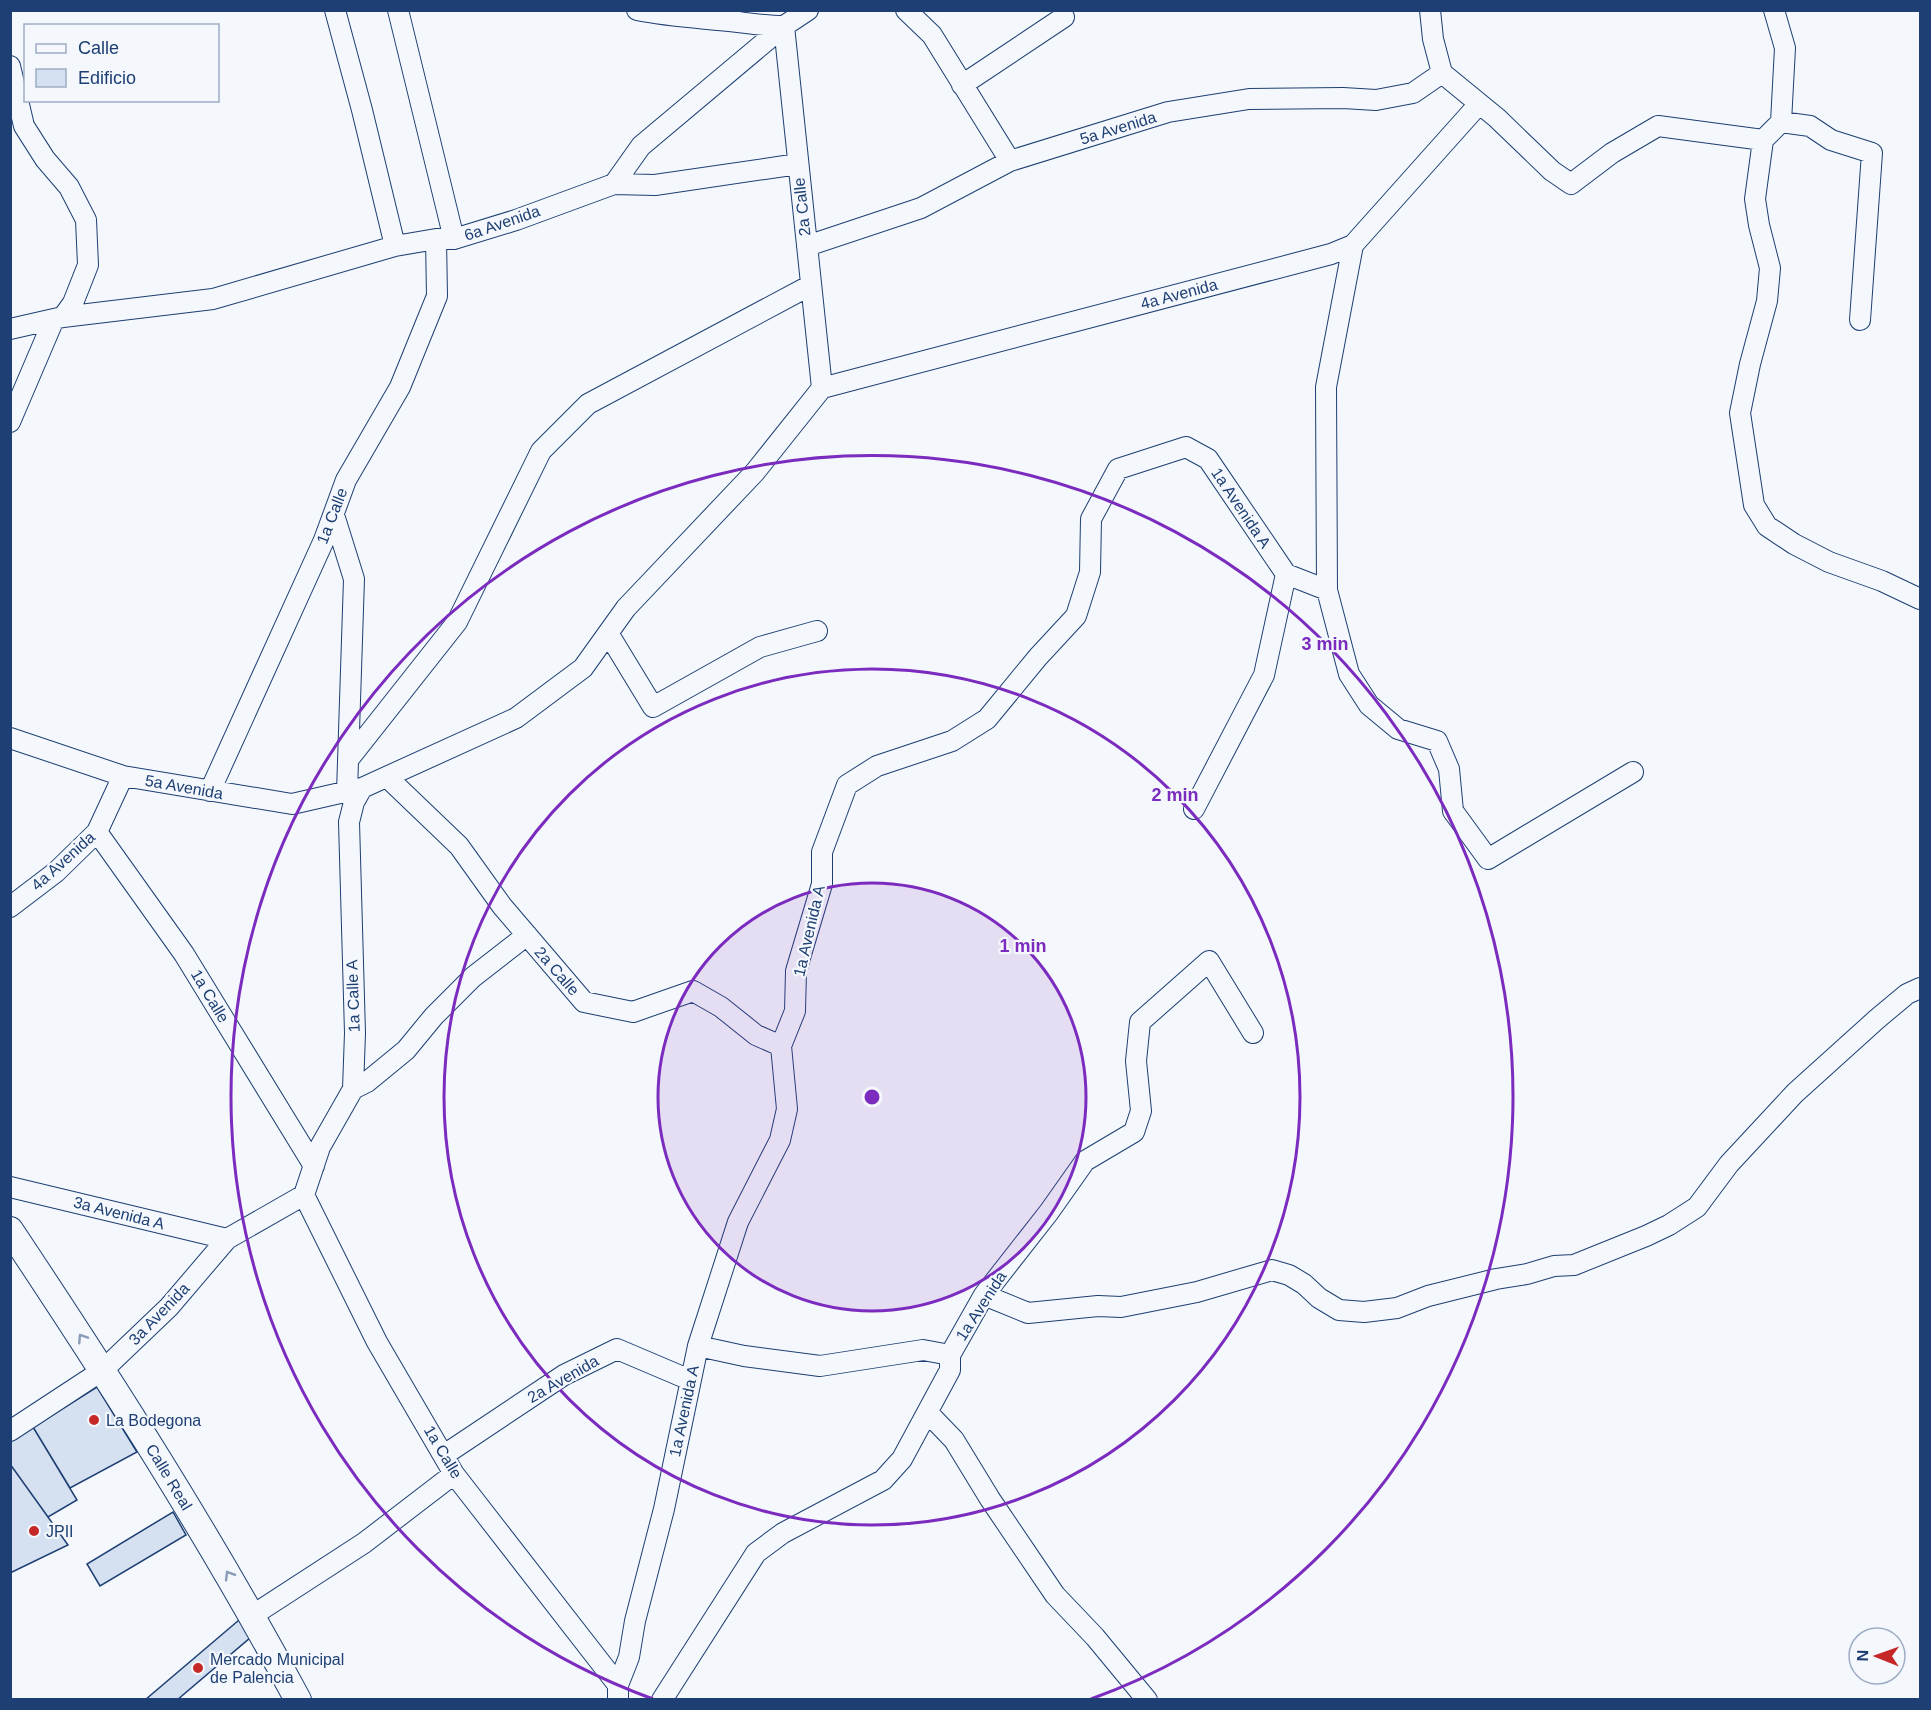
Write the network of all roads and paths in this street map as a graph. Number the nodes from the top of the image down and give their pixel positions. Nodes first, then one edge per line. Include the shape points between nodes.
1 (335, 10) edge
2 (398, 10) edge
3 (637, 10) edge
4 (808, 10) edge
5 (906, 10) edge
6 (1430, 10) edge
7 (1774, 10) edge
8 (670, 14) edge
9 (1064, 17) dead end
10 (784, 26) junction
11 (10, 66) edge
12 (1442, 73) junction
13 (962, 85) junction
14 (1479, 104) junction
15 (1781, 122) junction
16 (1763, 140) junction
17 (1010, 161) junction
18 (798, 164) junction
19 (614, 184) junction
20 (445, 239) junction
21 (1353, 244) junction
22 (395, 246) junction
23 (807, 246) junction
24 (811, 285) junction
25 (58, 318) junction
26 (1860, 320) dead end
27 (10, 328) edge
28 (822, 388) junction
29 (10, 422) edge
30 (334, 515) junction
31 (1286, 574) junction
32 (1327, 590) junction
33 (1920, 599) edge
34 (817, 631) dead end
35 (608, 633) junction
36 (10, 738) edge
37 (348, 760) junction
38 (1633, 772) dead end
39 (123, 776) junction
40 (387, 777) junction
41 (355, 790) junction
42 (210, 791) junction
43 (1194, 809) dead end
44 (97, 832) junction
45 (10, 907) edge
46 (527, 935) junction
47 (1920, 988) edge
48 (1253, 1033) dead end
49 (781, 1046) junction
50 (353, 1089) junction
51 (314, 1166) junction
52 (10, 1187) edge
53 (304, 1195) junction
54 (10, 1230) edge
55 (227, 1239) junction
56 (984, 1295) junction
57 (698, 1347) junction
58 (950, 1355) junction
59 (103, 1370) junction
60 (690, 1380) junction
61 (928, 1413) junction
62 (10, 1431) edge
63 (444, 1455) junction
64 (454, 1473) junction
65 (253, 1615) junction
66 (618, 1692) edge
67 (298, 1700) edge
68 (662, 1700) edge
69 (1147, 1700) edge

1 - 22 street
2 - 20 street, 1a Calle
3 - 8 street
4 - 10 street
5 - 13 street via 932,35
6 - 12 street
7 - 15 street via 1785,48
8 - 10 street
9 - 13 street
10 - 18 street, 2a Calle
10 - 19 street via 641,146
11 - 25 street via 24,126 69,187 86,220 88,265 72,303
12 - 14 street
12 - 17 street, 5a Avenida via 1413,93 1376,100 1249,99 1168,112
13 - 17 street
14 - 16 street via 1551,171 1571,184 1612,153 1658,126
14 - 21 street, 4a Avenida
15 - 16 street
15 - 26 street via 1810,126 1831,140 1872,153
16 - 33 street via 1755,199 1770,268 1767,301 1740,412 1754,505 1767,526 1794,544
17 - 23 street, 5a Avenida via 921,208
18 - 19 street via 655,185
18 - 23 street, 2a Calle
19 - 20 street, 6a Avenida via 516,220
20 - 22 street, 6a Avenida
20 - 30 street, 1a Calle via 437,296 400,387 346,480
21 - 28 street, 4a Avenida via 1331,254
21 - 32 street via 1326,387
22 - 25 street, 6a Avenida via 213,299
23 - 24 street, 2a Calle
24 - 28 street, 2a Calle
24 - 37 street via 588,404 572,420 541,452 457,622
25 - 27 street, 6a Avenida
25 - 29 street
28 - 35 street, 5a Avenida via 755,472 626,608
30 - 37 street, 1a Calle A via 354,579
30 - 42 street, 1a Calle
31 - 32 street
31 - 43 street via 1263,675
31 - 49 street, 1a Avenida A via 1208,459 1186,447 1118,469 1091,519 1090,572 1076,616 987,719 952,741 877,766 847,785 822,852 822,884 796,971 795,1011
32 - 38 street via 1349,674 1370,705 1398,729 1437,741 1449,769 1452,811 1488,859
34 - 35 street via 760,647 653,707
35 - 40 street, 5a Avenida via 583,668 516,718
36 - 39 street, 5a Avenida
37 - 41 street, 1a Calle A
39 - 42 street, 5a Avenida
39 - 44 street, 4a Avenida
40 - 41 street, 5a Avenida
40 - 46 street, 2a Calle via 459,846
41 - 42 street, 5a Avenida via 292,804
41 - 50 street, 1a Calle A via 349,822
44 - 45 street, 4a Avenida via 56,872
44 - 51 street, 1a Calle via 184,954
46 - 49 street, 2a Calle via 584,1002 633,1012 693,991 756,1035
46 - 50 street via 473,977 405,1050
47 - 56 street via 1877,1019 1795,1093 1729,1164 1697,1207 1646,1236 1574,1265 1496,1279 1397,1308 1365,1312 1338,1310 1304,1284 1272,1270 1197,1292 1121,1307 1028,1313
48 - 56 street, 1a Avenida via 1209,961 1140,1022 1136,1061 1141,1111 1134,1132 1085,1161
49 - 57 street, 1a Avenida A via 787,1109 780,1140 738,1222
50 - 51 street, 1a Calle A via 320,1147
51 - 53 street, 1a Calle A
52 - 55 street, 3a Avenida A
53 - 55 street, 3a Avenida
53 - 63 street, 1a Calle via 377,1342
59 -> 54 main road, Calle Real
55 - 59 street, 3a Avenida via 169,1307
56 - 58 street, 1a Avenida
57 - 58 street via 820,1366 923,1350
57 - 60 street, 1a Avenida A
58 - 61 street, 1a Avenida via 950,1370
59 - 62 street, 3a Avenida
65 -> 59 main road, Calle Real
60 - 63 street, 2a Avenida via 617,1349 564,1375
60 - 66 street, 1a Avenida A via 664,1509
61 - 68 street, 1a Avenida via 902,1460 883,1480 783,1533 756,1552
61 - 69 street via 954,1440 1055,1595
63 - 64 street, 1a Calle
64 - 65 street via 364,1543
64 - 66 street, 1a Calle
65 - 67 main road, Calle Real

